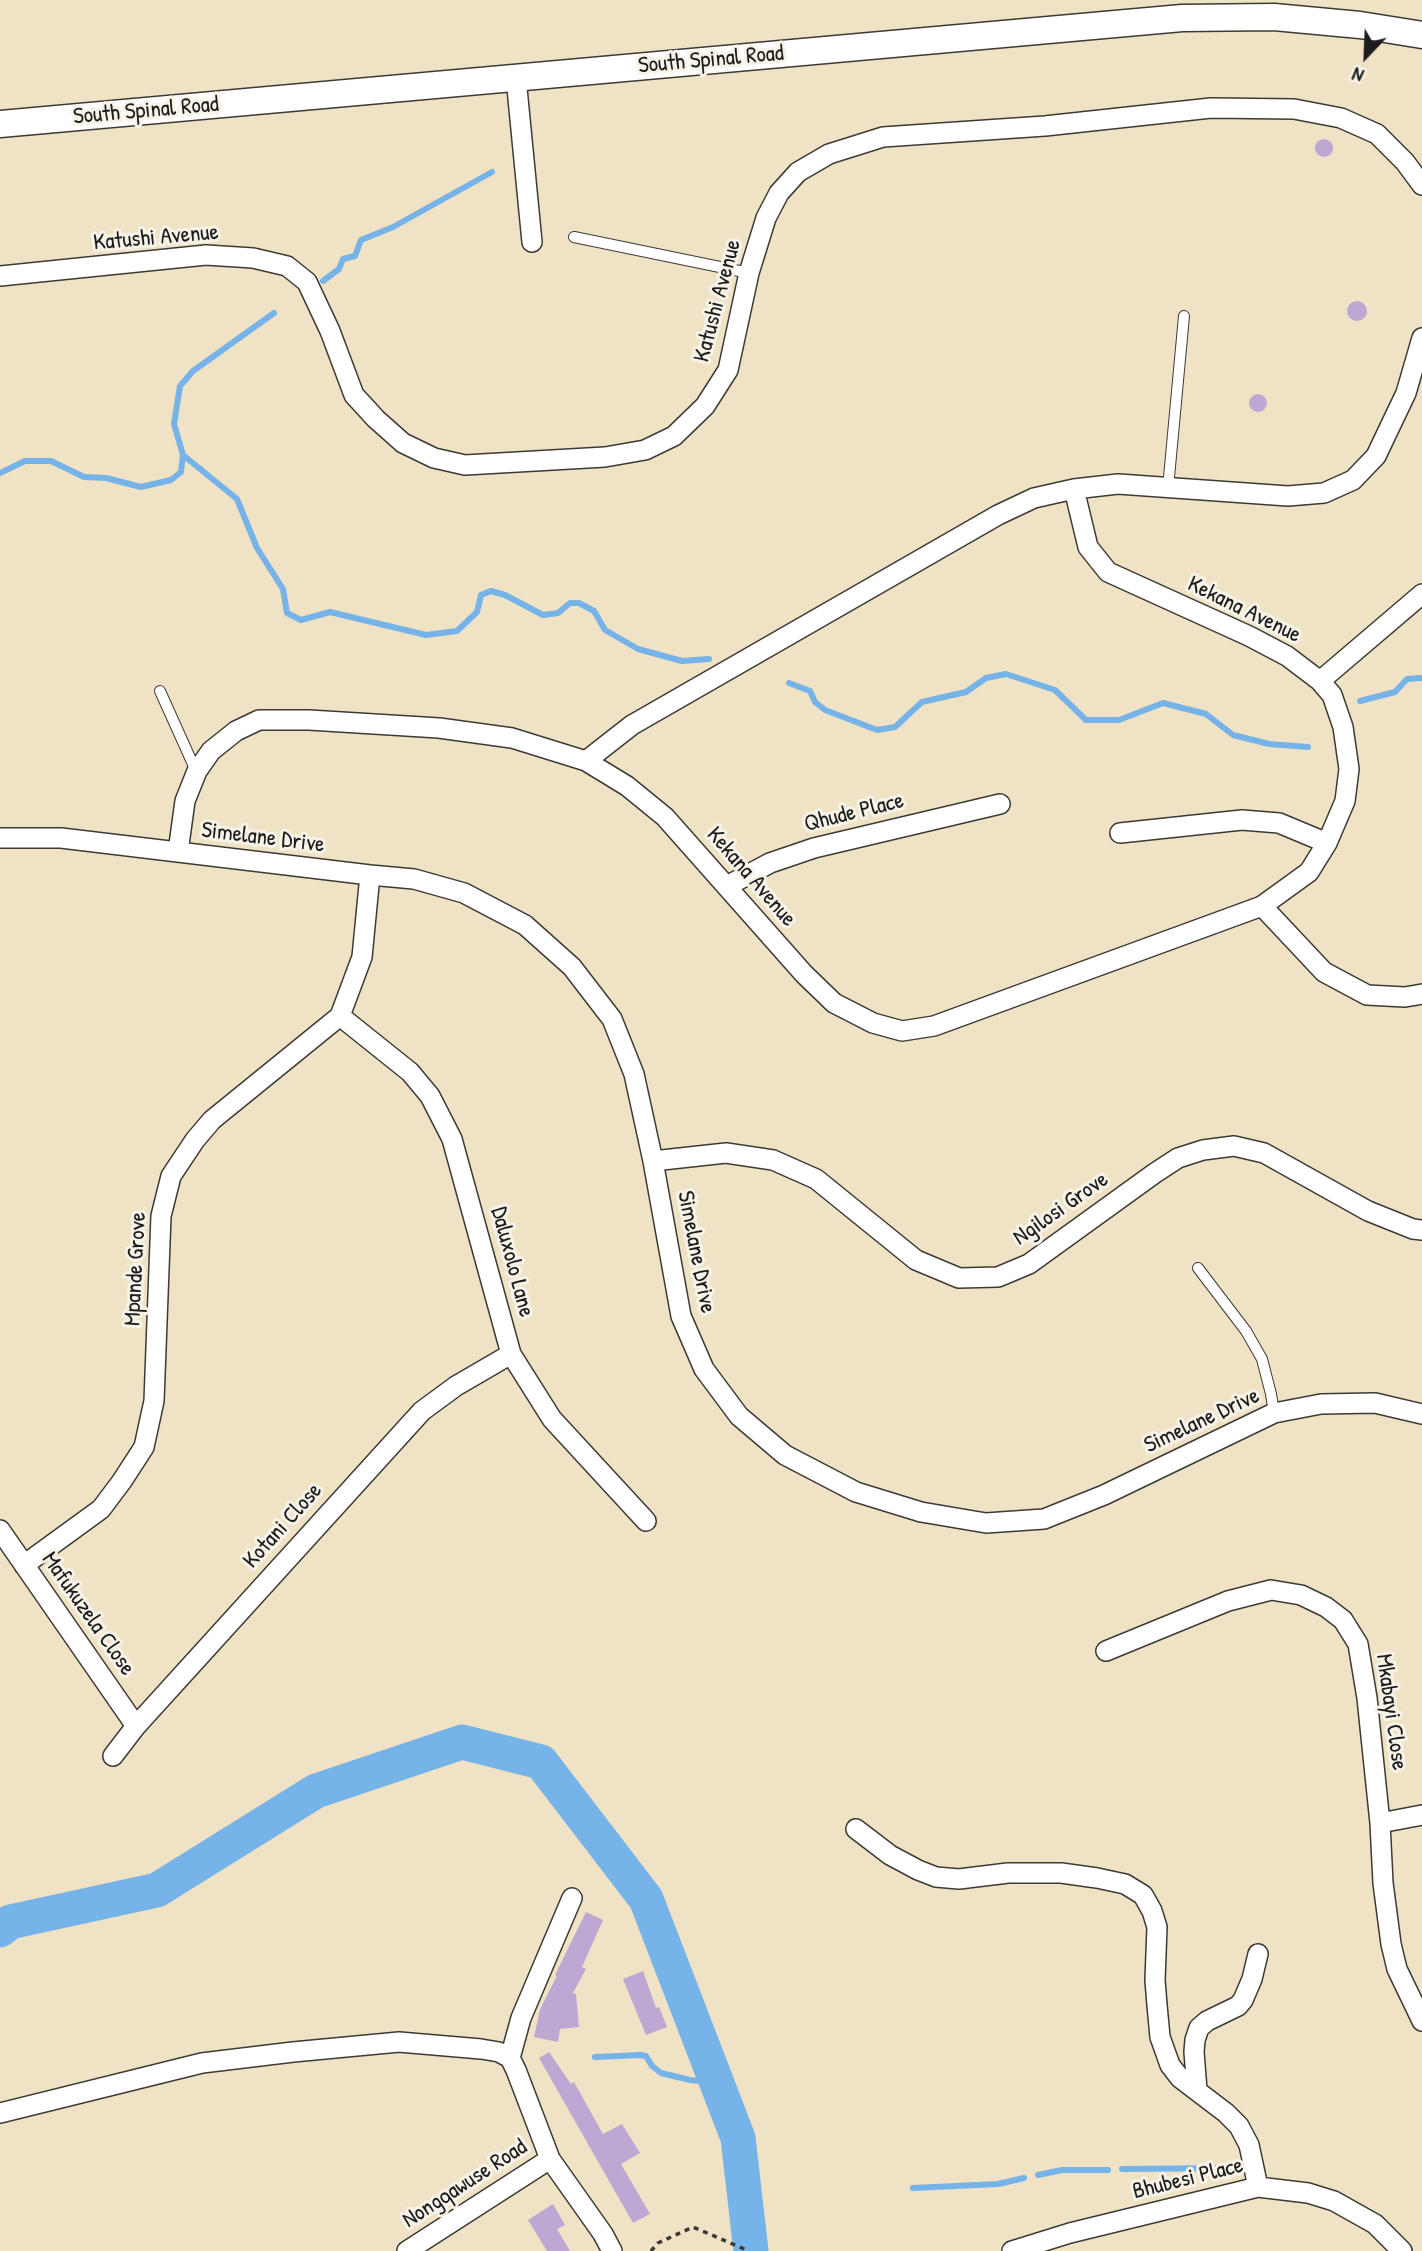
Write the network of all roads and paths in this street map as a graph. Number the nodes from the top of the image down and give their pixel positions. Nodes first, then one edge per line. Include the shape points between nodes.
1 (1422, 35) edge
2 (516, 78) junction
3 (0, 124) edge
4 (1422, 185) edge
5 (574, 237) dead end
6 (532, 242) dead end
7 (749, 274) junction
8 (0, 276) edge
9 (1184, 316) dead end
10 (1422, 338) edge
11 (1168, 488) junction
12 (1074, 489) junction
13 (1422, 594) edge
14 (1320, 681) junction
15 (160, 691) dead end
16 (586, 761) junction
17 (197, 771) junction
18 (1000, 804) dead end
19 (1120, 833) dead end
20 (0, 838) edge
21 (1327, 843) junction
22 (178, 852) junction
23 (370, 876) junction
24 (726, 886) junction
25 (1262, 906) junction
26 (1422, 994) edge
27 (340, 1016) junction
28 (653, 1161) junction
29 (1422, 1230) edge
30 (1198, 1268) dead end
31 (511, 1354) junction
32 (1274, 1413) junction
33 (1422, 1414) edge
34 (646, 1521) dead end
35 (0, 1531) edge
36 (24, 1565) junction
37 (1106, 1651) dead end
38 (136, 1726) junction
39 (113, 1756) dead end
40 (1422, 1815) edge
41 (1380, 1823) junction
42 (856, 1829) dead end
43 (572, 1898) dead end
44 (1258, 1954) dead end
45 (1422, 2021) edge
46 (513, 2064) junction
47 (1198, 2090) junction
48 (0, 2113) edge
49 (550, 2159) junction
50 (1258, 2187) junction
51 (1072, 2242) edge
52 (417, 2248) edge
53 (612, 2251) edge
54 (651, 2251) edge
55 (749, 2251) edge
56 (1012, 2251) edge
57 (1402, 2251) edge

1 - 2 street, South Spinal Road via 1274,17 1182,19
2 - 3 street, South Spinal Road
2 - 6 street
4 - 7 street, Katushi Avenue via 1377,134 1341,118 1294,109 1211,108 1045,126 883,136 828,154 798,172 779,193 766,218
5 - 7 lane
7 - 8 street, Katushi Avenue via 728,370 705,406 674,436 645,450 605,457 465,465 434,458 403,443 354,395 307,282 287,266 253,257 206,255
9 - 11 lane
10 - 11 street via 1406,393 1376,456 1353,480 1324,494 1288,496
11 - 12 street via 1118,484
12 - 14 street, Kekana Avenue via 1088,547 1108,572 1258,641
12 - 16 street via 1034,498 998,515 632,725
13 - 14 street
14 - 21 street, Kekana Avenue via 1332,695 1343,727 1349,769 1345,801
15 - 17 lane
16 - 17 street, Kekana Avenue via 512,738 439,728 260,720 236,731 211,751
16 - 24 street, Kekana Avenue via 628,786 665,817
17 - 22 street, Kekana Avenue via 185,801
18 - 24 street, Qhude Place via 814,848 770,863
19 - 21 street via 1242,820 1279,823
20 - 22 street, Simelane Drive via 61,838
21 - 25 street, Kekana Avenue via 1309,872
22 - 23 street, Simelane Drive
23 - 27 street via 362,957
23 - 28 street, Simelane Drive via 414,879 464,893 525,925 572,967 612,1019 634,1074
24 - 25 street, Kekana Avenue via 834,1003 873,1023 902,1031 934,1026
25 - 26 street via 1324,972 1367,995
27 - 31 street, Daluxolo Lane via 410,1072 430,1096 452,1139
27 - 36 street, Mpande Grove via 212,1119 172,1177 161,1216 155,1401 144,1447 101,1509
28 - 29 street, Ngilosi Grove via 726,1153 774,1160 816,1180 916,1260 959,1278 998,1277 1029,1264 1178,1158 1234,1146 1264,1153 1368,1211
28 - 32 street, Simelane Drive via 681,1316 704,1369 739,1416 785,1455 856,1492 921,1512 986,1523 1044,1520
30 - 32 lane via 1247,1331 1262,1359
31 - 34 street, Daluxolo Lane via 552,1419
31 - 38 street, Kotani Close via 422,1411
32 - 33 street, Simelane Drive via 1321,1404 1375,1403
35 - 36 street, Mafukuzela Close
36 - 38 street, Mafukuzela Close
37 - 41 street, Mkabayi Close via 1228,1601 1271,1590 1301,1595 1326,1607 1343,1620 1357,1644
38 - 39 street, Kotani Close
40 - 41 street
41 - 45 street, Mkabayi Close via 1391,1944 1397,1969
42 - 47 street via 890,1855 936,1877 1061,1873 1125,1884 1143,1895 1157,1927 1160,2037 1170,2065
43 - 46 street via 521,2018
44 - 47 street via 1243,2000 1199,2028 1194,2052
46 - 48 street via 499,2052 398,2042 293,2052 202,2063
46 - 49 street, Nongqawuse Road
47 - 50 street via 1239,2126 1249,2145
49 - 52 street, Nongqawuse Road
49 - 53 street, Nongqawuse Road
50 - 51 street, Bhubesi Place
50 - 57 street, Bhubesi Place via 1334,2201 1375,2224
51 - 56 street, Bhubesi Place
54 - 55 path via 693,2227

